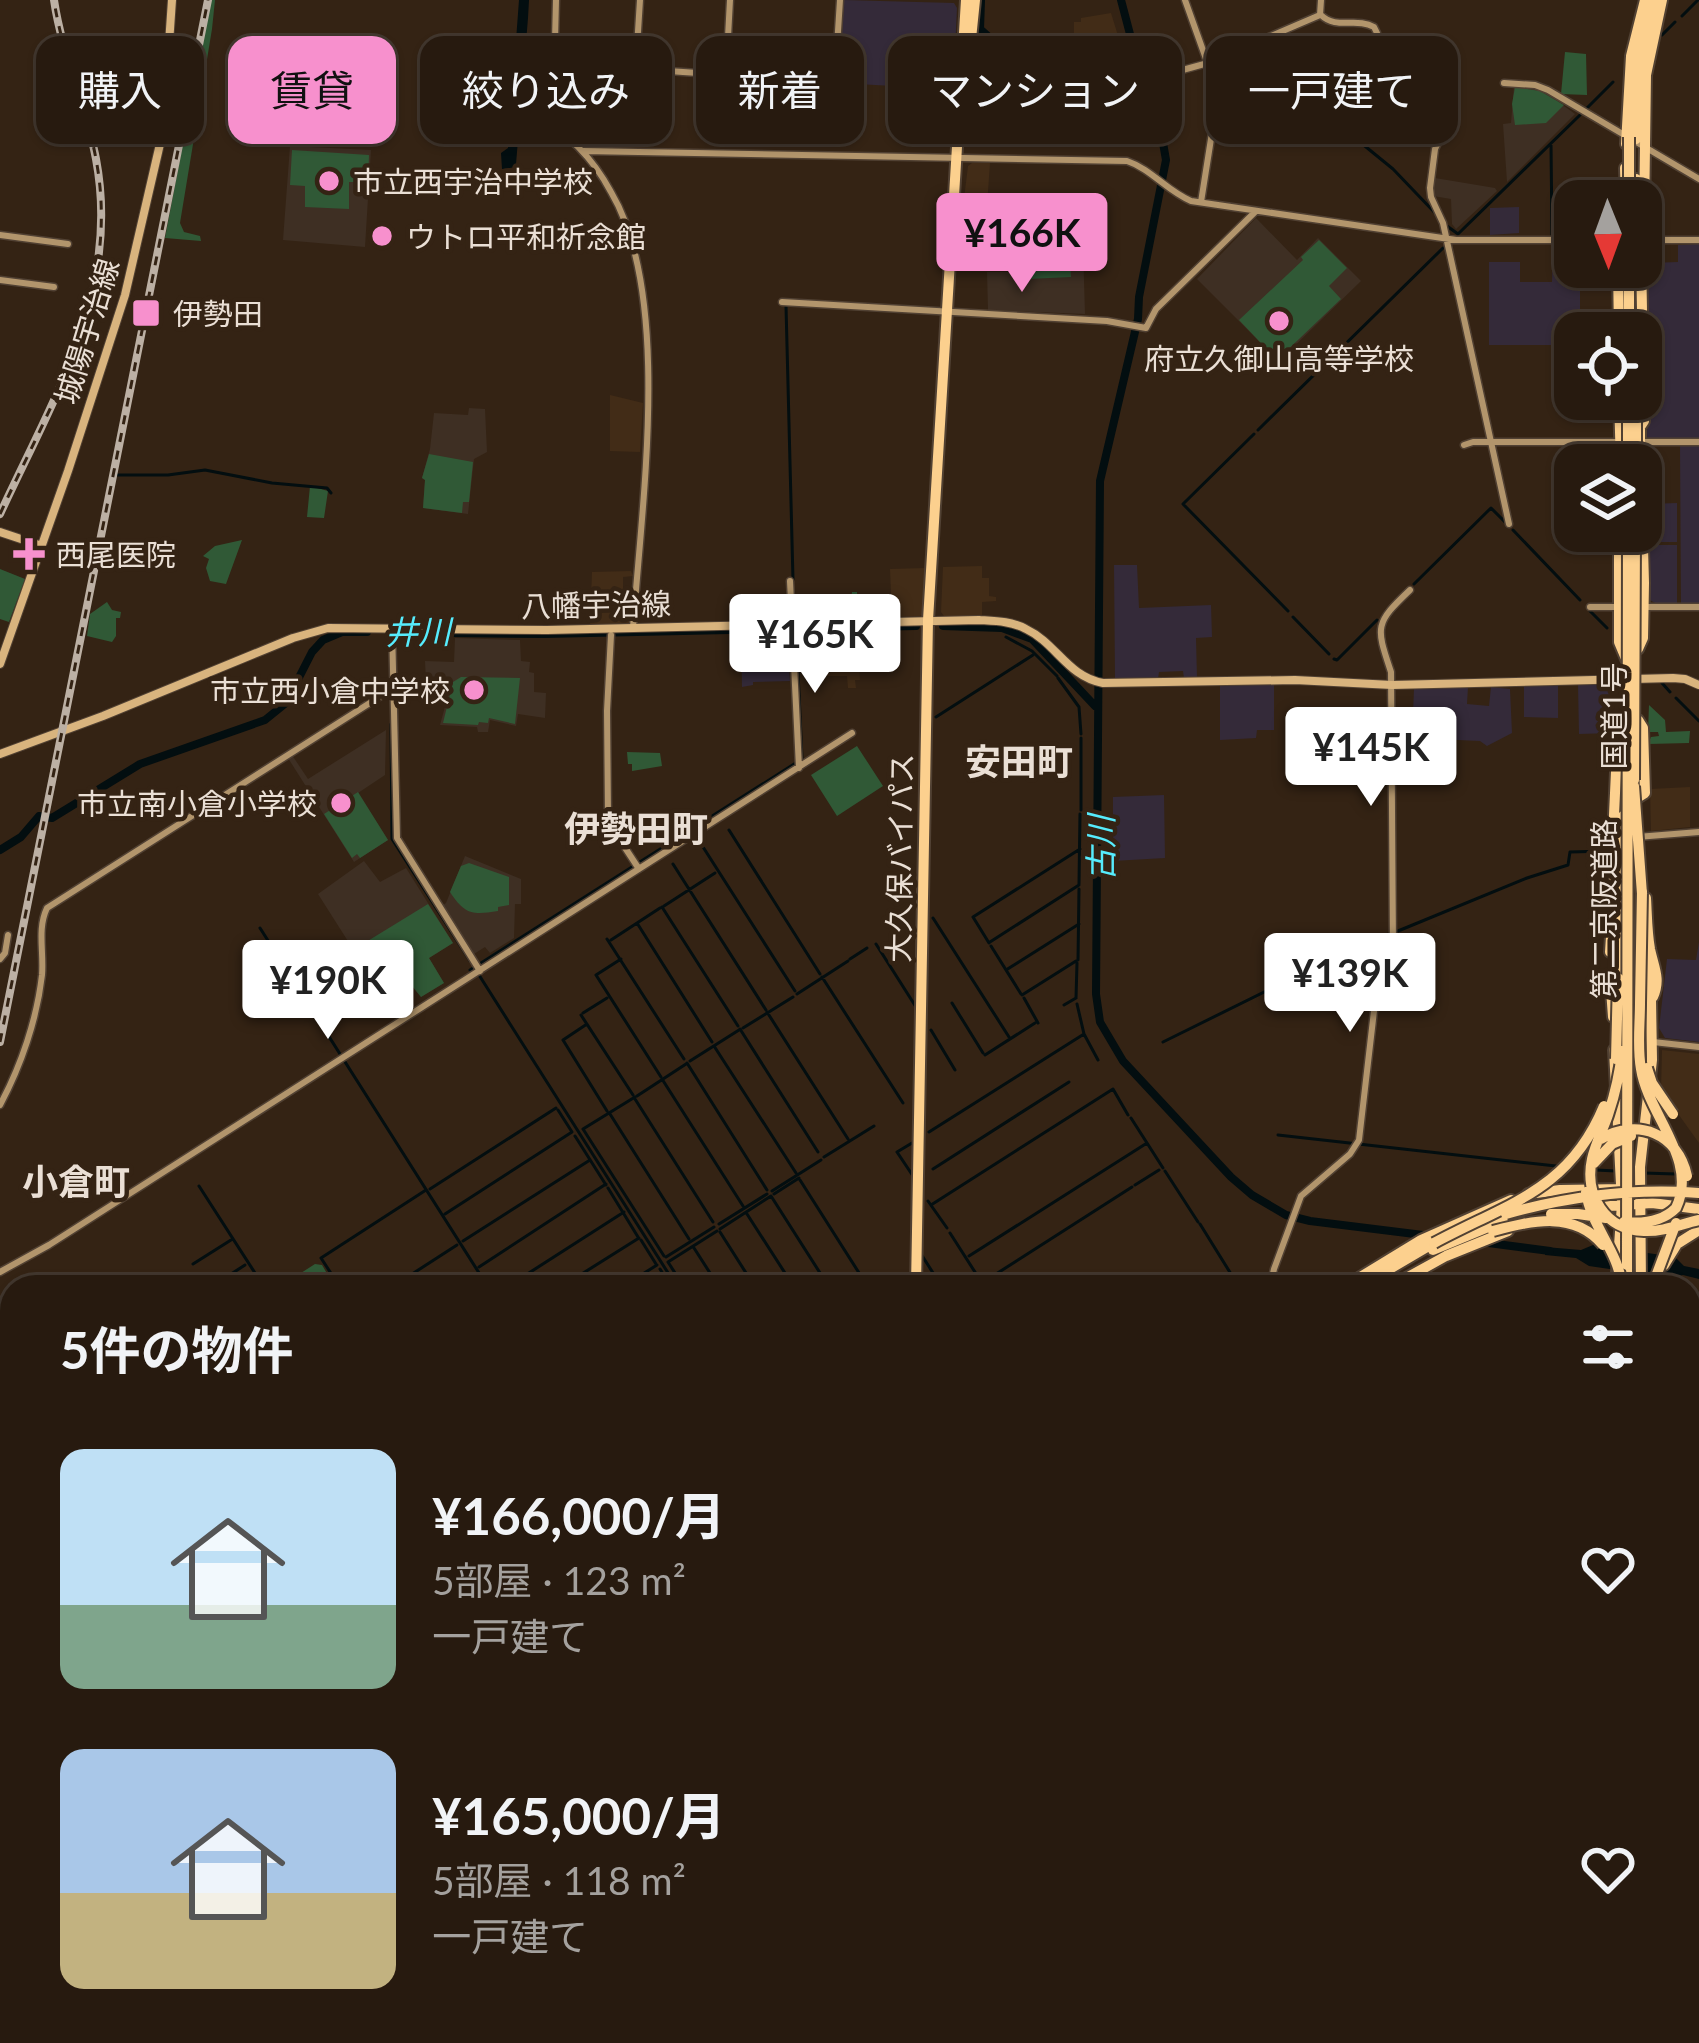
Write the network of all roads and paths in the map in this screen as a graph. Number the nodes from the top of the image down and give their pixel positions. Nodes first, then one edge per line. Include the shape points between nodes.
1 (172, 0) edge
2 (556, 0) edge
3 (640, 0) edge
4 (730, 0) edge
5 (840, 0) edge
6 (968, 0) edge
7 (1185, 0) edge
8 (1321, 0) edge
9 (1651, 0) edge
10 (1321, 15) junction
11 (1652, 18) junction
12 (728, 36) edge
13 (837, 36) edge
14 (966, 36) edge
15 (966, 36) edge
16 (1273, 36) edge
17 (1374, 36) edge
18 (1206, 58) edge
19 (1647, 63) junction
20 (696, 73) edge
21 (1504, 83) dead end
22 (1623, 135) junction
23 (1642, 142) junction
24 (960, 144) edge
25 (1211, 144) edge
26 (1438, 144) edge
27 (583, 152) junction
28 (959, 159) junction
29 (1699, 179) edge
30 (1628, 180) edge
31 (1630, 180) edge
32 (1634, 180) edge
33 (1643, 180) edge
34 (1201, 202) junction
35 (1256, 211) junction
36 (0, 235) edge
37 (1447, 238) junction
38 (1554, 240) edge
39 (1699, 240) edge
40 (1662, 241) edge
41 (68, 244) dead end
42 (0, 280) edge
43 (54, 287) dead end
44 (1632, 288) edge
45 (782, 302) dead end
46 (950, 311) junction
47 (1629, 420) edge
48 (1640, 421) joint
49 (1492, 442) junction
50 (1631, 442) junction
51 (1699, 442) edge
52 (1464, 446) dead end
53 (1509, 524) dead end
54 (0, 532) edge
55 (42, 546) junction
56 (1628, 552) edge
57 (1628, 552) edge
58 (1629, 552) edge
59 (1629, 552) edge
60 (1639, 552) edge
61 (1628, 566) junction
62 (790, 581) dead end
63 (1643, 589) junction
64 (1409, 590) dead end
65 (1590, 607) dead end
66 (1632, 607) junction
67 (1699, 607) edge
68 (931, 620) junction
69 (633, 628) junction
70 (791, 629) junction
71 (392, 631) junction
72 (610, 635) dead end
73 (0, 664) edge
74 (1632, 679) junction
75 (1392, 685) junction
76 (1699, 685) edge
77 (394, 687) junction
78 (1632, 719) junction
79 (852, 733) dead end
80 (1627, 740) junction
81 (0, 754) edge
82 (798, 764) junction
83 (1635, 792) junction
84 (1699, 832) edge
85 (1637, 837) junction
86 (1622, 838) junction
87 (637, 866) junction
88 (1642, 891) junction
89 (1622, 903) junction
90 (8, 934) dead end
91 (0, 959) edge
92 (478, 970) junction
93 (1613, 1021) junction
94 (1613, 1038) junction
95 (1652, 1042) junction
96 (1699, 1047) edge
97 (0, 1105) edge
98 (1677, 1121) dead end
99 (1699, 1164) edge
100 (1699, 1194) edge
101 (1630, 1196) junction
102 (1513, 1204) junction
103 (1699, 1209) edge
104 (1699, 1220) edge
105 (1699, 1230) edge
106 (1493, 1231) junction
107 (1630, 1238) junction
108 (1434, 1243) junction
109 (0, 1272) edge
110 (919, 1275) edge
111 (1273, 1275) edge
112 (1364, 1275) edge
113 (1379, 1275) edge
114 (1393, 1275) edge
115 (1397, 1275) edge
116 (1411, 1275) edge
117 (1619, 1275) edge
118 (1621, 1275) edge
119 (1625, 1275) edge
120 (1625, 1275) edge
121 (1626, 1275) edge
122 (1626, 1275) edge
123 (1658, 1275) edge
124 (1660, 1275) edge

1 - 55 main road, 城陽宇治線 via 163,131 124,297
2 - 27 street via 552,121
3 - 20 street via 639,69
4 - 12 street
5 - 13 street
6 - 14 highway, 大久保バイパス
6 - 15 highway
7 - 18 street
8 - 10 street
9 - 11 highway
9 - 19 highway
9 - 22 highway via 1622,68
9 - 31 highway, bridge via 1632,72
10 - 16 street
10 - 17 street via 1366,23
11 - 19 highway
11 - 23 highway via 1638,103
19 - 23 highway
21 - 22 street via 1548,90
22 - 23 street
22 - 30 highway
23 - 29 street
23 - 32 highway
23 - 33 highway
24 - 28 highway, 大久保バイパス
25 - 34 street
26 - 37 street via 1430,190
27 - 28 street
27 - 69 street via 631,236 644,295 646,435
28 - 34 street via 1126,161
28 - 46 highway, 大久保バイパス
34 - 35 street
35 - 37 street
35 - 46 street via 1144,328
36 - 41 street
37 - 38 street
37 - 49 street
39 - 40 street
42 - 43 street
44 - 48 highway
45 - 46 street
46 - 68 highway, 大久保バイパス
47 - 50 highway
48 - 50 highway
49 - 50 street
49 - 52 street
49 - 53 street
50 - 51 street
54 - 55 main road
55 - 73 main road, 城陽宇治線
56 - 61 highway
57 - 61 highway, 国道1号
58 - 80 highway, 第二京阪道路, bridge
59 - 83 highway, 第二京阪道路, bridge
60 - 63 highway
61 - 63 highway
61 - 66 highway
61 - 66 highway, 国道1号
62 - 70 street
63 - 66 highway
64 - 75 street via 1387,611 1379,640
65 - 66 street
66 - 67 street
66 - 74 highway, 国道1号
66 - 74 highway, 国道1号 via 1619,641
68 - 70 main road, 八幡宇治線
68 - 75 main road, 八幡宇治線 via 1028,629 1088,680
68 - 110 highway, 大久保バイパス
69 - 70 main road, 八幡宇治線
69 - 71 main road, 八幡宇治線
70 - 82 street
71 - 77 street
71 - 81 main road, 八幡宇治線 via 328,628 293,638
72 - 87 street via 608,811
74 - 75 main road, 八幡宇治線
74 - 76 main road, 八幡宇治線
74 - 78 highway, 国道1号
75 - 111 street via 1393,948 1374,1011 1358,1143 1305,1192
77 - 92 street via 398,841
77 - 97 street via 46,908 37,1002
78 - 83 highway, 国道1号
78 - 86 highway, 国道1号
78 - 93 highway via 1618,729
79 - 82 street
80 - 89 highway, bridge
80 - 119 highway, 第二京阪道路, bridge
82 - 87 street
83 - 85 highway, 国道1号
83 - 88 highway, bridge
83 - 120 highway, 第二京阪道路, bridge
84 - 85 street
85 - 86 street
85 - 95 highway, 国道1号 via 1658,975
86 - 93 highway, 国道1号
87 - 92 street
88 - 98 highway, bridge via 1646,1062
88 - 106 highway, bridge via 1640,1067 1690,1154 1687,1194 1647,1223 1560,1213
89 - 102 highway, bridge via 1616,1052 1604,1106 1570,1162
89 - 104 highway, bridge via 1622,1052 1591,1165 1592,1194 1608,1218 1631,1230
90 - 91 street
92 - 109 street
93 - 94 highway, 国道1号
94 - 95 street
94 - 101 highway, 国道1号
95 - 96 street
95 - 101 highway
99 - 118 highway, bridge via 1641,1136 1612,1144 1594,1162 1587,1198
100 - 101 highway, bridge
101 - 103 highway
101 - 107 highway, 国道1号
101 - 108 highway, bridge via 1544,1204
101 - 112 highway, bridge via 1537,1192 1421,1240
101 - 114 highway, bridge via 1490,1225
101 - 116 highway, bridge via 1484,1240
102 - 108 highway, bridge
102 - 123 highway, bridge via 1558,1181 1610,1133 1660,1135 1678,1151 1687,1186
105 - 124 highway, bridge via 1673,1249
106 - 115 highway
106 - 117 highway, bridge via 1548,1220 1582,1226
107 - 121 highway, bridge
107 - 122 highway, 国道1号
108 - 113 highway

